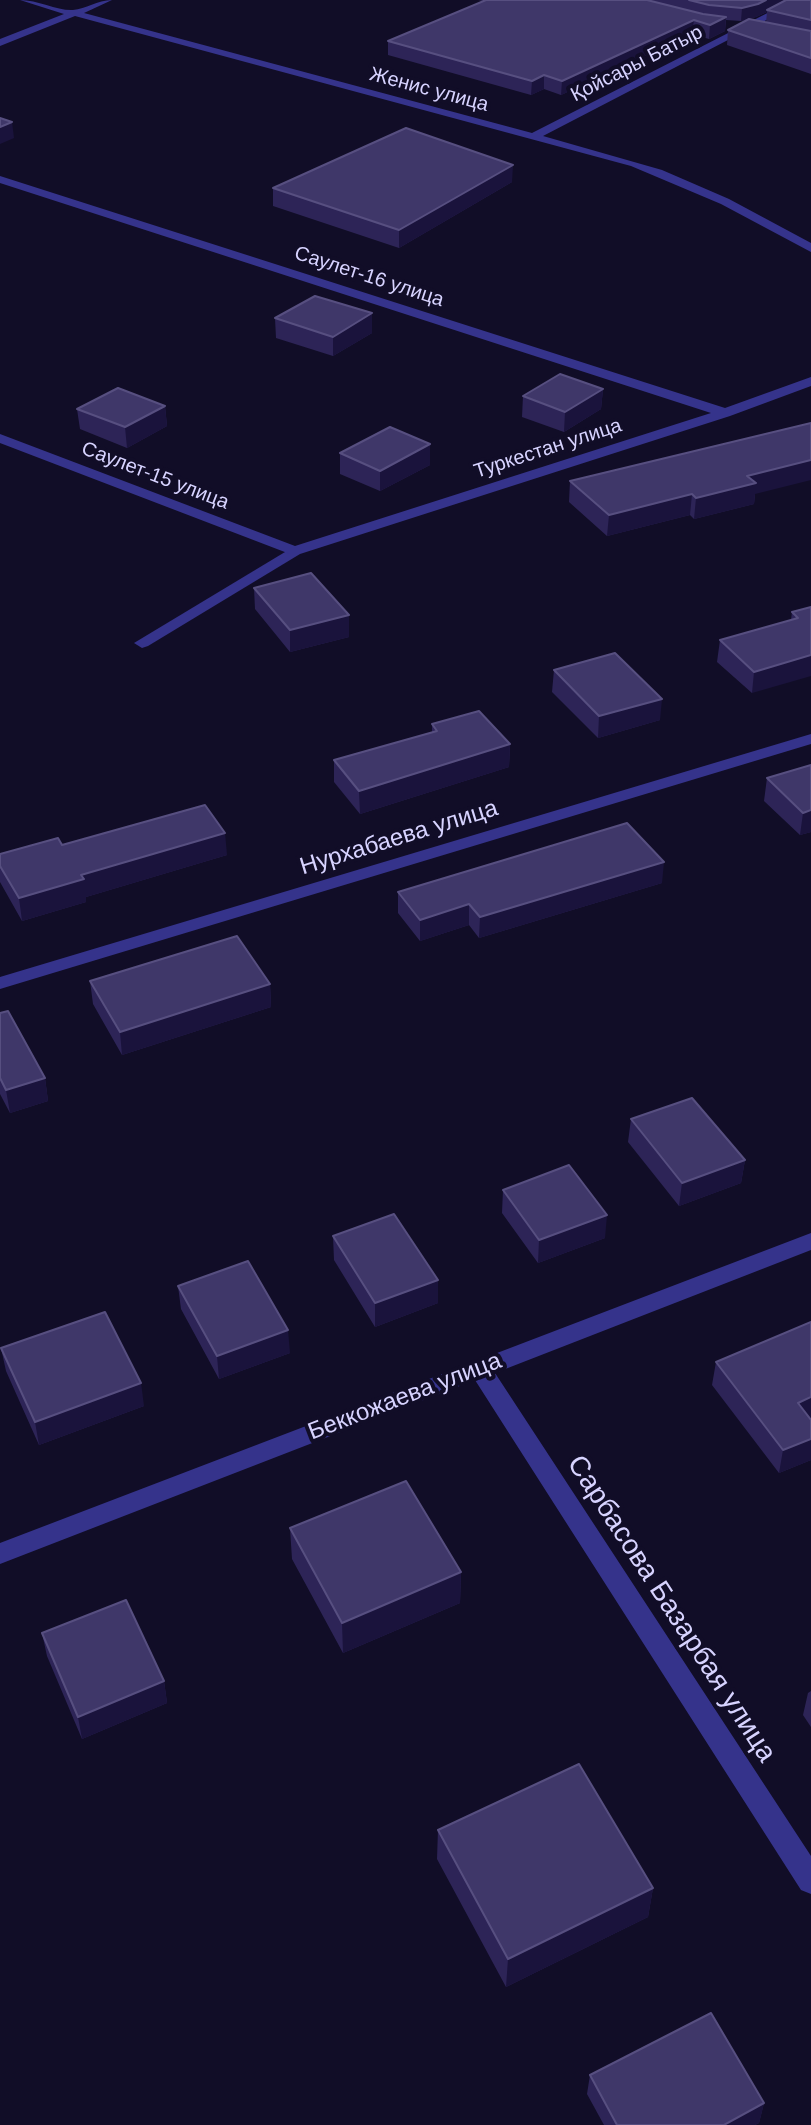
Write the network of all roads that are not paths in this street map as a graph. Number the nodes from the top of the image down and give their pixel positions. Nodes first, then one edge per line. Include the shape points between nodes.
1 (25, 0) edge
2 (107, 0) edge
3 (800, 0) edge
4 (75, 13) junction
5 (717, 24) edge
6 (744, 30) junction
7 (767, 31) edge
8 (0, 43) edge
9 (532, 137) junction
10 (0, 179) edge
11 (811, 248) edge
12 (811, 381) edge
13 (725, 413) junction
14 (0, 438) edge
15 (295, 551) junction
16 (142, 643) dead end
17 (811, 739) edge
18 (0, 983) edge
19 (811, 1241) edge
20 (480, 1369) junction
21 (0, 1554) edge
22 (811, 1881) edge

1 - 4 street, Женис улица
2 - 4 street
3 - 6 street, Қойсары Батыр
4 - 8 street
4 - 9 street, Женис улица
5 - 6 street
6 - 7 street
6 - 9 street, Қойсары Батыр
9 - 11 street, Женис улица via 635,164 705,190
10 - 13 street, Саулет-16 улица
12 - 13 street, Туркестан улица
13 - 15 street, Туркестан улица
14 - 15 street, Саулет-15 улица
15 - 16 street, Туркестан улица
17 - 18 street, Нурхабаева улица
19 - 20 street, Беккожаева улица
20 - 21 street, Беккожаева улица
20 - 22 street, Сарбасова Базарбая улица

